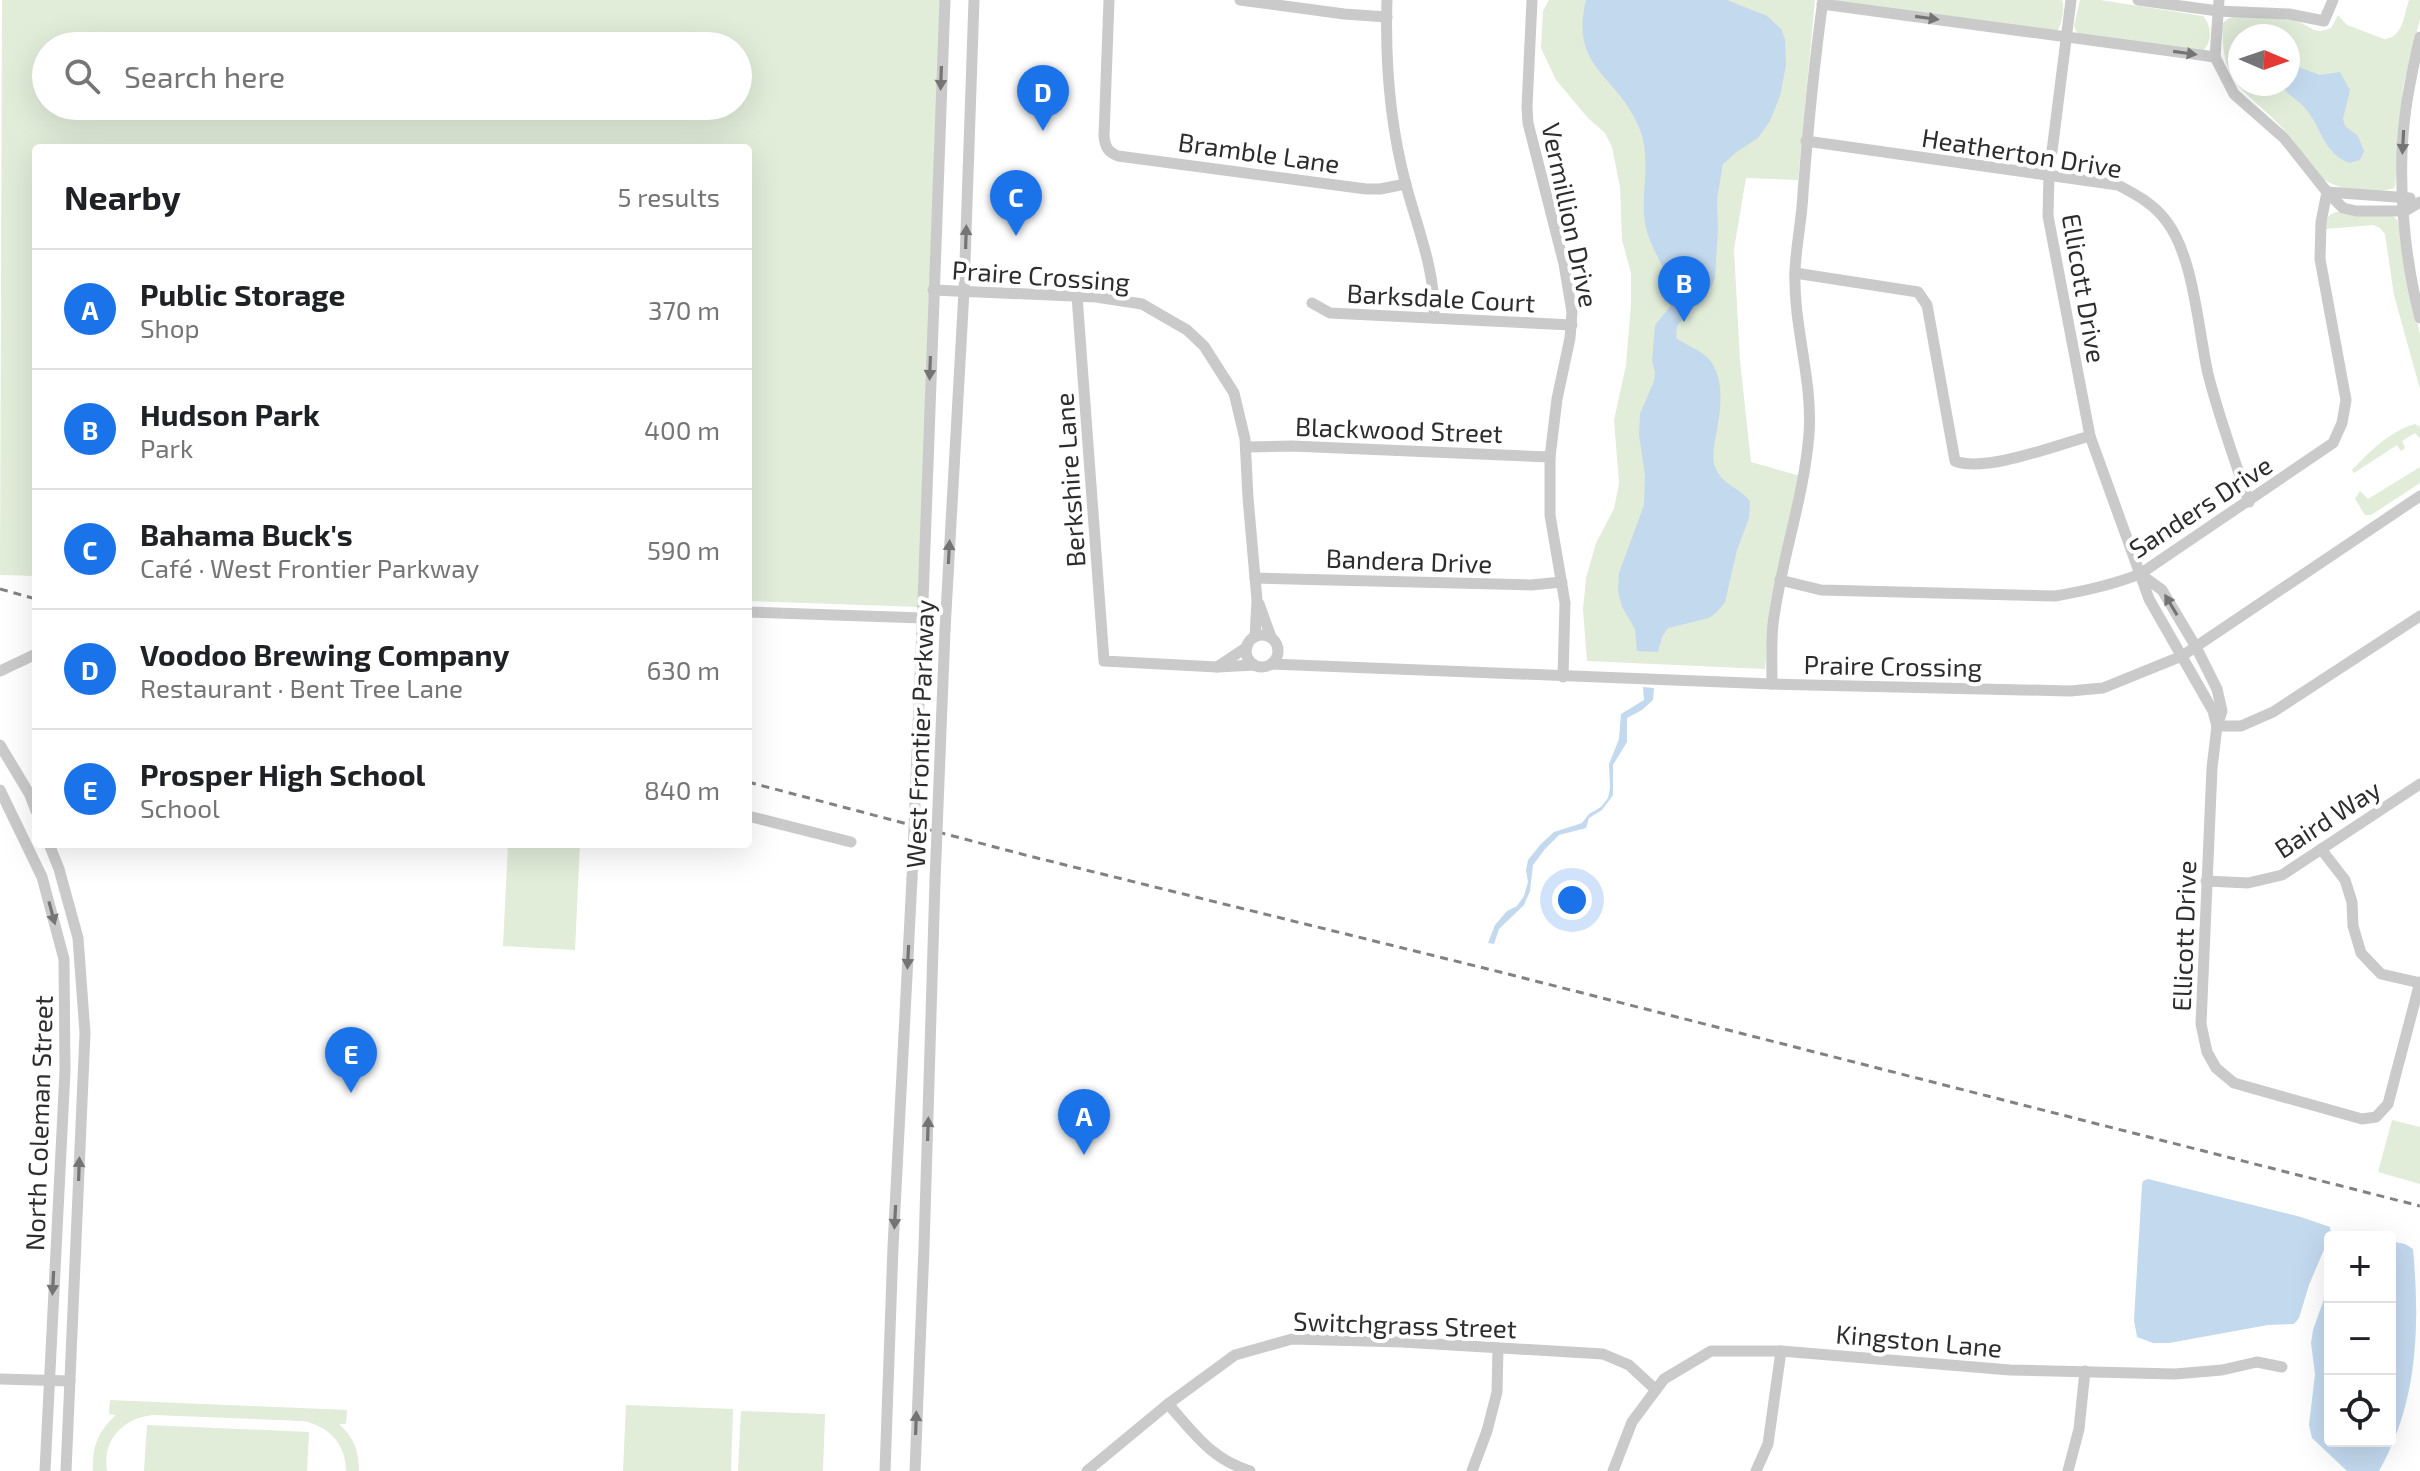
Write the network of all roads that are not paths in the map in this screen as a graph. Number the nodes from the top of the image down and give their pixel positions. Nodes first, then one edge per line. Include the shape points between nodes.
1 (945, 0) edge
2 (974, 0) edge
3 (1109, 0) edge
4 (1240, 0) edge
5 (1387, 0) edge
6 (1532, 0) edge
7 (2071, 0) edge
8 (2138, 0) edge
9 (2333, 0) edge
10 (1822, 2) edge
11 (2218, 5) edge
12 (1387, 17) junction
13 (2066, 37) junction
14 (2420, 37) edge
15 (2215, 57) junction
16 (1806, 141) junction
17 (2049, 175) junction
18 (1406, 184) junction
19 (2327, 192) junction
20 (2404, 197) junction
21 (2420, 202) edge
22 (2405, 211) junction
23 (1795, 273) junction
24 (933, 290) junction
25 (964, 291) junction
26 (1077, 296) junction
27 (1312, 303) dead end
28 (1434, 318) junction
29 (2420, 318) edge
30 (1572, 325) junction
31 (2090, 436) junction
32 (1246, 447) junction
33 (1550, 457) junction
34 (2420, 496) edge
35 (2249, 502) junction
36 (2140, 574) junction
37 (1255, 578) junction
38 (1780, 580) junction
39 (1562, 582) junction
40 (1257, 600) junction
41 (752, 612) edge
42 (2420, 616) edge
43 (922, 623) junction
44 (1255, 637) junction
45 (1271, 637) junction
46 (1247, 647) junction
47 (2196, 647) junction
48 (1278, 651) junction
49 (32, 656) edge
50 (2182, 656) junction
51 (1271, 664) junction
52 (1255, 665) junction
53 (1309, 665) junction
54 (1217, 667) junction
55 (0, 671) edge
56 (1563, 677) junction
57 (1772, 684) junction
58 (2217, 726) junction
59 (0, 745) edge
60 (2420, 784) edge
61 (0, 790) edge
62 (32, 800) edge
63 (752, 817) edge
64 (851, 842) dead end
65 (51, 848) edge
66 (2321, 849) junction
67 (59, 869) junction
68 (42, 877) junction
69 (2206, 881) junction
70 (2420, 983) edge
71 (1498, 1348) junction
72 (1781, 1351) junction
73 (2282, 1367) dead end
74 (2085, 1371) junction
75 (0, 1379) edge
76 (48, 1381) junction
77 (70, 1381) junction
78 (1656, 1390) junction
79 (1168, 1404) junction
80 (45, 1471) edge
81 (66, 1471) edge
82 (885, 1471) edge
83 (915, 1471) edge
84 (1087, 1471) edge
85 (1250, 1471) edge
86 (1472, 1471) edge
87 (1613, 1471) edge
88 (1756, 1471) edge
89 (2068, 1471) edge

1 -> 24 street, West Frontier Parkway
25 -> 2 street, West Frontier Parkway
3 - 18 street, Bramble Lane via 1104,136 1108,150 1118,156 1366,189
4 - 12 street
5 - 12 street
6 - 30 street, Vermillion Drive via 1528,123 1564,264
7 - 13 street, Ellicott Drive
8 - 11 street
9 - 11 street via 2324,21
10 -> 13 street
10 - 16 street
11 - 15 street
12 - 18 street via 1392,118
13 -> 15 street
13 - 17 street, Ellicott Drive
14 -> 20 street via 2404,118
15 - 19 street via 2234,94 2284,138
16 - 17 street, Heatherton Drive
16 - 23 street
17 - 31 street, Ellicott Drive via 2048,216
17 - 35 street, Heatherton Drive via 2118,185 2148,202 2167,222 2183,253 2208,375
18 - 28 street via 1432,277
19 - 20 street
19 - 22 street via 2343,208
19 - 35 street, Sanders Drive via 2320,259 2346,400 2342,423 2333,443
20 - 21 street
20 - 22 street
21 - 22 street
22 - 29 street via 2407,256
23 - 31 street via 1918,292 1927,305 1955,461 1988,464
23 - 38 street via 1809,431
24 - 25 street, Praire Crossing
24 -> 43 street, West Frontier Parkway
25 - 26 street, Praire Crossing
83 -> 25 street, West Frontier Parkway, bridge via 945,630
26 - 32 street, Praire Crossing via 1142,304 1187,330 1213,358 1234,393
26 - 54 street, Berkshire Lane via 1104,661
27 - 28 street, Barksdale Court via 1330,313
28 - 30 street, Barksdale Court
30 - 33 street, Vermillion Drive
31 - 36 street, Ellicott Drive
32 - 33 street, Blackwood Street
32 - 37 street, Praire Crossing
33 - 39 street, Vermillion Drive via 1550,515
34 - 47 street, Praire Crossing
35 - 36 street, Sanders Drive
36 - 38 street, Sanders Drive via 2055,596 1821,590
47 -> 36 street, Ellicott Drive via 2162,590
36 - 50 street, Ellicott Drive
37 - 39 street, Bandera Drive
37 - 40 street, Praire Crossing
38 - 57 street
39 - 56 street, Vermillion Drive
40 - 44 street, Praire Crossing
40 - 45 street, Praire Crossing
41 - 43 street
42 - 58 street via 2273,712 2241,726
43 -> 82 street, West Frontier Parkway, bridge
44 - 45 street
44 - 46 street
45 - 48 street
46 - 52 street
46 - 54 street
47 - 50 street, Praire Crossing
47 - 58 street, Ellicott Drive via 2217,689 2222,711
48 - 51 street
48 - 53 street, Praire Crossing
49 - 55 street
50 - 57 street, Praire Crossing via 2103,688 2070,691
50 - 58 street, Ellicott Drive
51 - 52 street
51 - 53 street, Praire Crossing
52 - 54 street
53 - 56 street, Praire Crossing
56 - 57 street, Praire Crossing
58 - 69 street, Ellicott Drive
59 - 62 street
60 - 66 street, Baird Way
61 - 68 street, North Coleman Street
63 - 64 street
65 - 67 street, North Coleman Street
66 - 69 street, Baird Way via 2282,875 2248,883
66 - 70 street via 2345,880 2361,953 2381,974
67 - 68 street
77 -> 67 street, North Coleman Street via 85,1033 78,938
68 -> 76 street, North Coleman Street via 64,959 66,1002
69 - 70 street, Ellicott Drive via 2201,1024 2207,1052 2234,1083 2362,1119 2376,1117 2388,1104
71 - 78 street, Switchgrass Street via 1603,1354 1629,1365
71 - 79 street, Switchgrass Street via 1292,1339 1235,1355
71 - 86 street via 1497,1392
72 - 74 street, Kingston Lane
72 - 78 street, Kingston Lane via 1711,1351 1664,1379
72 - 88 street via 1768,1444
73 - 74 street, Kingston Lane via 2257,1362 2199,1373
74 - 89 street
75 - 76 street
76 - 77 street
76 - 80 street, North Coleman Street
77 - 81 street, North Coleman Street
78 - 87 street, Kingston Lane via 1632,1422
79 - 84 street, Switchgrass Street
79 - 85 street via 1209,1451

